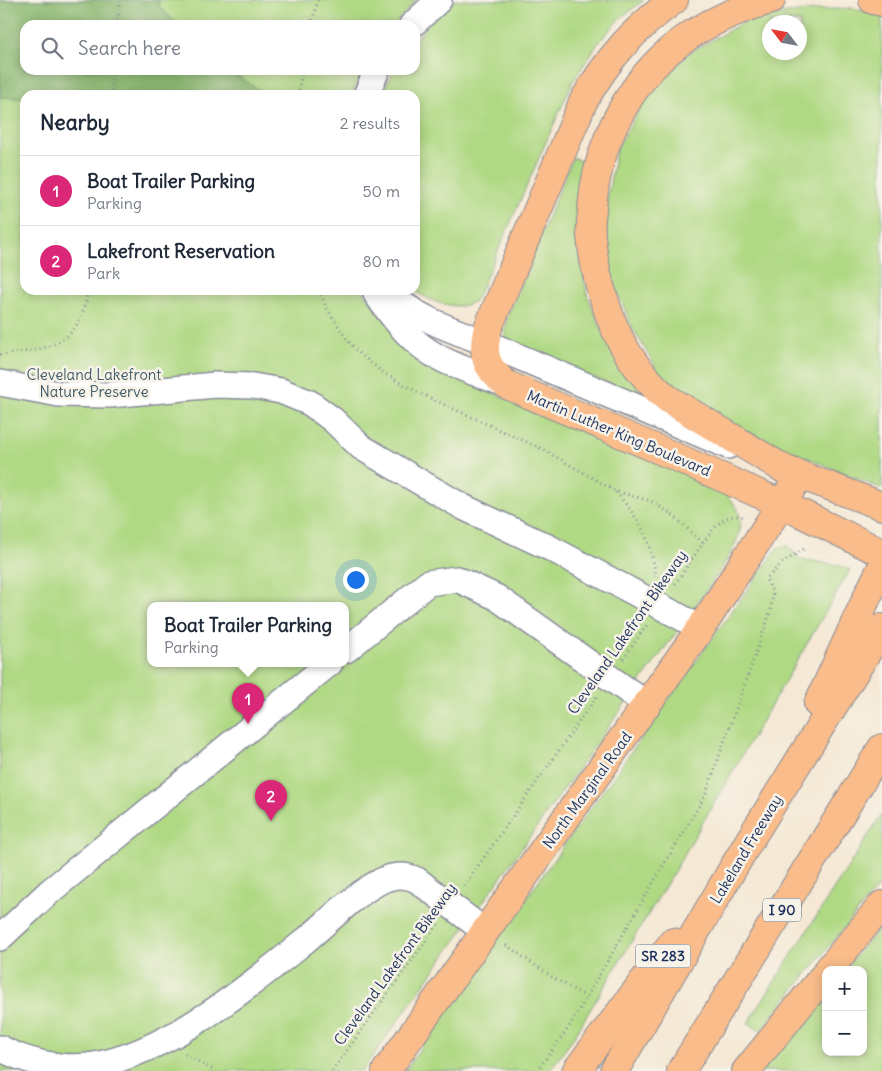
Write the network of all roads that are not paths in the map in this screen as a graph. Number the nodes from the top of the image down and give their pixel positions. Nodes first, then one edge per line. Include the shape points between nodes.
1 (439, 0) edge
2 (674, 0) edge
3 (771, 0) edge
4 (873, 0) edge
5 (882, 2) edge
6 (417, 20) edge
7 (375, 75) edge
8 (368, 90) edge
9 (378, 295) edge
10 (392, 295) edge
11 (484, 342) junction
12 (0, 383) edge
13 (507, 385) junction
14 (792, 472) junction
15 (782, 504) junction
16 (882, 506) edge
17 (882, 553) edge
18 (882, 567) edge
19 (701, 628) junction
20 (882, 628) edge
21 (349, 648) edge
22 (325, 667) edge
23 (648, 705) junction
24 (882, 748) edge
25 (773, 804) junction
26 (750, 841) junction
27 (882, 905) edge
28 (486, 932) junction
29 (0, 938) edge
30 (831, 966) edge
31 (822, 978) edge
32 (0, 1048) edge
33 (386, 1071) edge
34 (576, 1071) edge
35 (614, 1071) edge
36 (682, 1071) edge
37 (746, 1071) edge

1 - 6 street
2 - 11 main road via 616,51 598,75 583,102 496,306
3 - 14 main road via 741,9 679,43 652,68 628,98 602,153 593,193 590,234 596,275 612,326 639,370 668,399
4 - 5 main road
7 - 8 street
9 - 13 street, Martin Luther King Boulevard via 410,337 429,352
10 - 11 street, Martin Luther King Boulevard via 422,317
11 - 13 main road via 491,370
11 - 14 street, Martin Luther King Boulevard
12 - 19 street via 67,394 110,395 215,385 281,391 310,403 361,447 463,507 550,548
13 - 15 main road, Martin Luther King Boulevard
14 - 15 main road, North Marginal Road
14 - 16 main road, Martin Luther King Boulevard
15 - 17 main road, Martin Luther King Boulevard
15 - 19 main road, North Marginal Road
18 - 25 main road, bridge
19 - 23 main road, North Marginal Road
20 - 25 main road, Lakeland Freeway
21 - 23 street via 428,583 458,579 496,597
22 - 29 street via 49,892
23 - 28 main road, North Marginal Road
24 - 36 main road, I 90
25 - 26 main road, Lakeland Freeway
26 - 34 main road, SR 283
26 - 35 main road, Lakeland Freeway
27 - 30 main road
28 - 32 street via 424,884 408,876 391,877 356,898 254,982 209,1014 162,1041 88,1066 25,1059
28 - 33 main road, North Marginal Road
31 - 37 main road

